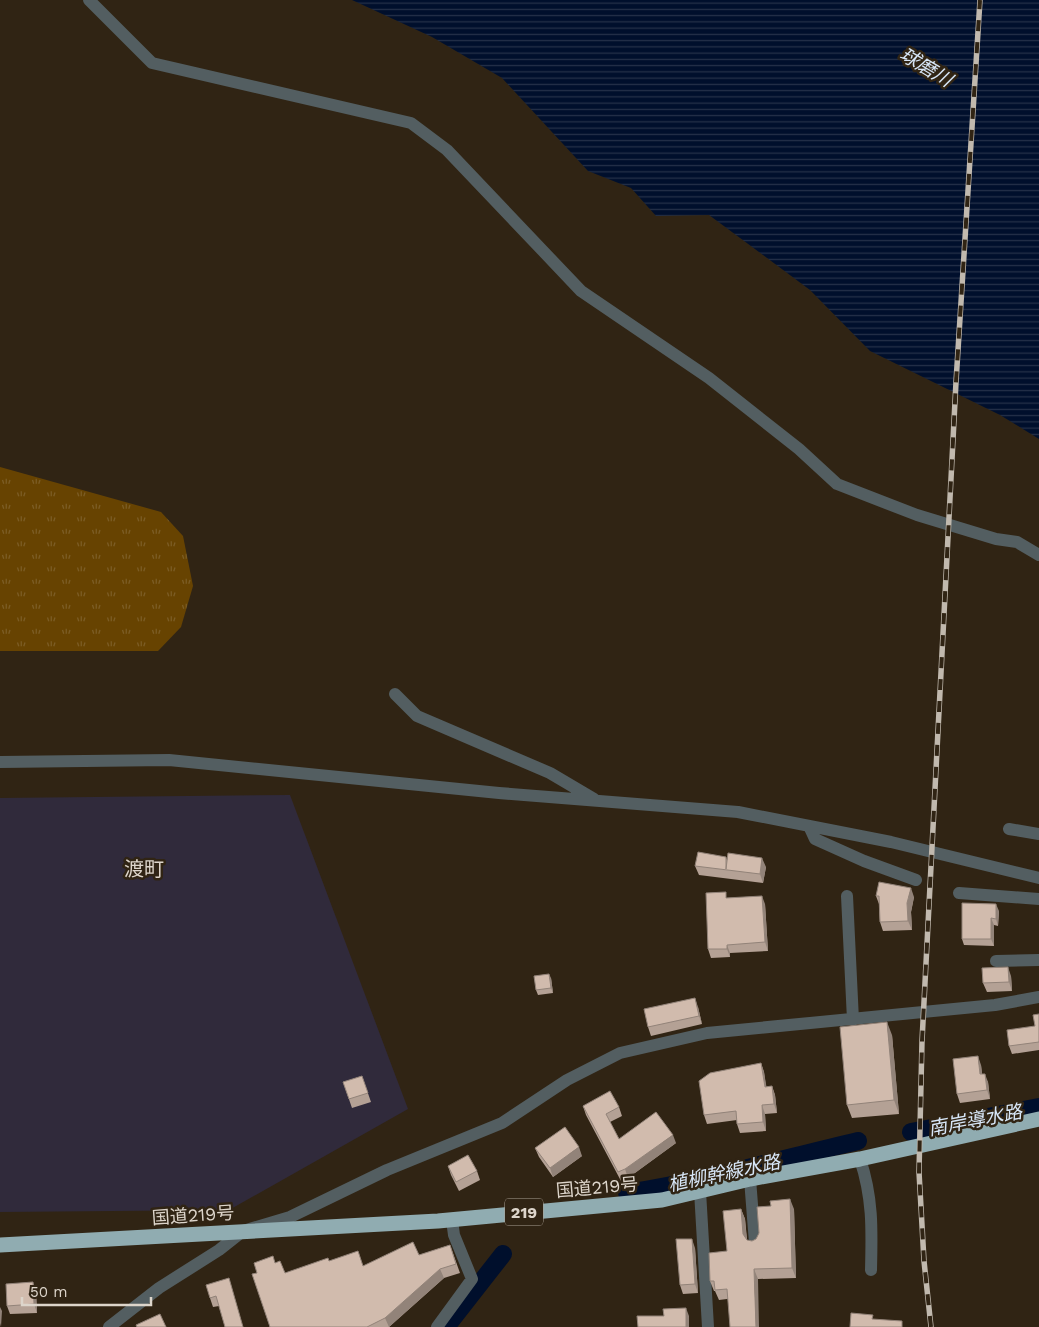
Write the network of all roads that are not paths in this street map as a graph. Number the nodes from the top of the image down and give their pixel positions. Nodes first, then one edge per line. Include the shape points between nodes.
1 (89, 0) edge
2 (1039, 555) edge
3 (395, 694) dead end
4 (0, 762) edge
5 (596, 800) junction
6 (809, 826) junction
7 (1009, 829) dead end
8 (1039, 834) edge
9 (1039, 878) edge
10 (916, 880) dead end
11 (959, 893) dead end
12 (847, 896) dead end
13 (1039, 899) edge
14 (1039, 960) edge
15 (996, 962) dead end
16 (1039, 997) edge
17 (853, 1020) junction
18 (1039, 1119) edge
19 (860, 1159) junction
20 (750, 1179) junction
21 (700, 1191) junction
22 (452, 1220) junction
23 (243, 1231) junction
24 (755, 1243) edge
25 (0, 1245) edge
26 (871, 1270) dead end
27 (109, 1327) edge
28 (437, 1327) edge
29 (708, 1327) edge

1 - 2 street via 152,63 411,123 448,150 581,291 709,378 837,484 918,515 996,539 1017,542
3 - 5 street via 418,716 550,773
4 - 5 street via 169,760
5 - 6 street via 738,812
6 - 9 street
6 - 10 street via 815,839
7 - 8 street
11 - 13 street
12 - 17 street
14 - 15 street
16 - 17 street via 995,1005
17 - 23 street via 707,1033 620,1053 567,1080 502,1123 387,1170 298,1213
18 - 19 highway, 国道219号 / 219
19 - 20 highway, 国道219号 / 219
19 - 26 street via 873,1214
20 - 21 highway, 国道219号 / 219
20 - 24 street
21 - 22 highway, 国道219号 / 219 via 662,1200
21 - 29 street
22 - 23 highway, 国道219号 / 219
22 - 28 street via 454,1235 472,1279
23 - 25 highway, 国道219号 / 219
23 - 27 street via 159,1288

